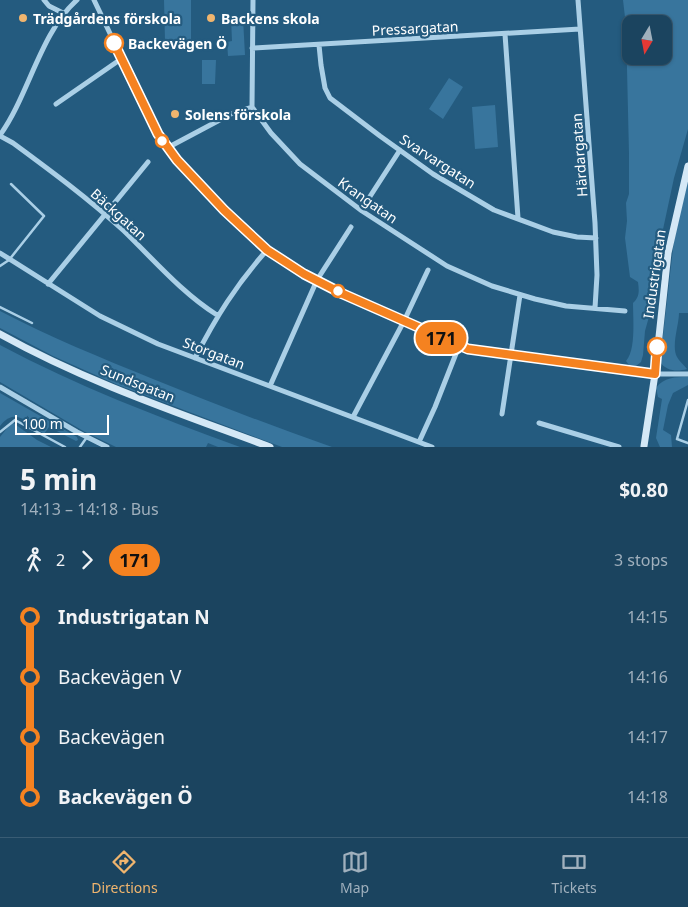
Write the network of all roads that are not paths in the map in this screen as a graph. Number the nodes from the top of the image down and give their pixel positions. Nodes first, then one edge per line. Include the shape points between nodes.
1 (44, 0) edge
2 (77, 0) edge
3 (94, 0) edge
4 (253, 0) edge
5 (578, 0) edge
6 (63, 13) junction
7 (580, 29) junction
8 (505, 34) junction
9 (319, 45) junction
10 (252, 48) junction
11 (121, 59) junction
12 (56, 104) dead end
13 (252, 107) junction
14 (0, 136) edge
15 (167, 148) junction
16 (400, 150) junction
17 (148, 162) dead end
18 (688, 166) edge
19 (11, 184) dead end
20 (370, 198) dead end
21 (105, 215) junction
22 (518, 218) junction
23 (350, 227) dead end
24 (596, 238) junction
25 (267, 250) junction
26 (0, 254) edge
27 (9, 260) junction
28 (0, 266) edge
29 (428, 270) dead end
30 (317, 280) junction
31 (48, 284) junction
32 (520, 295) junction
33 (0, 307) edge
34 (595, 308) junction
35 (626, 311) dead end
36 (218, 315) junction
37 (32, 322) dead end
38 (404, 322) junction
39 (0, 334) edge
40 (459, 346) junction
41 (510, 356) junction
42 (195, 358) junction
43 (655, 374) junction
44 (688, 374) edge
45 (270, 386) junction
46 (0, 388) edge
47 (688, 400) edge
48 (502, 414) dead end
49 (353, 417) junction
50 (539, 423) dead end
51 (0, 432) edge
52 (87, 437) junction
53 (419, 442) junction
54 (688, 443) edge
55 (65, 447) edge
56 (80, 447) edge
57 (107, 447) edge
58 (270, 447) edge
59 (432, 447) edge
60 (619, 447) edge
61 (643, 447) edge

1 - 6 street
2 - 6 street
3 - 11 street
4 - 10 street
5 - 7 street, Härdargatan
6 - 14 street
7 - 8 street, Pressargatan
7 - 24 street, Härdargatan
8 - 9 street, Pressargatan
8 - 22 street
9 - 10 street, Pressargatan
9 - 16 street, Svarvargatan via 325,88 330,98
10 - 13 street
11 - 12 street
11 - 15 street
13 - 15 street via 231,114
13 - 32 street, Krangatan via 300,164 362,210 447,266
14 - 21 street, Bäckgatan
15 - 25 street via 224,210
16 - 20 street
16 - 22 street, Svarvargatan via 467,195 494,210
17 - 21 street
18 - 43 main road, Industrigatan via 669,245
19 - 27 lane via 44,216
21 - 31 street
21 - 36 street, Bäckgatan via 203,306
22 - 24 street, Svarvargatan via 576,238
23 - 30 street
24 - 34 street, Härdargatan
25 - 30 street
25 - 36 street via 236,286
26 - 27 street, Storgatan
27 - 28 lane
27 - 31 street, Storgatan
29 - 38 street
30 - 38 street
30 - 45 street
31 - 42 street, Storgatan via 131,333
32 - 34 street, Krangatan via 566,306
32 - 41 street
33 - 37 lane
34 - 35 street, Krangatan
36 - 42 street
38 - 40 street
38 - 49 street
39 - 58 main road, Sundsgatan via 126,393
40 - 41 street
40 - 53 street
41 - 43 street
41 - 48 street
42 - 45 street, Storgatan
43 - 44 street
43 - 61 main road, Industrigatan
45 - 49 street, Storgatan
46 - 52 street
47 - 54 lane via 677,439
49 - 53 street, Storgatan
50 - 60 street
51 - 55 lane via 15,420
52 - 56 lane
52 - 57 street
53 - 59 street, Storgatan

